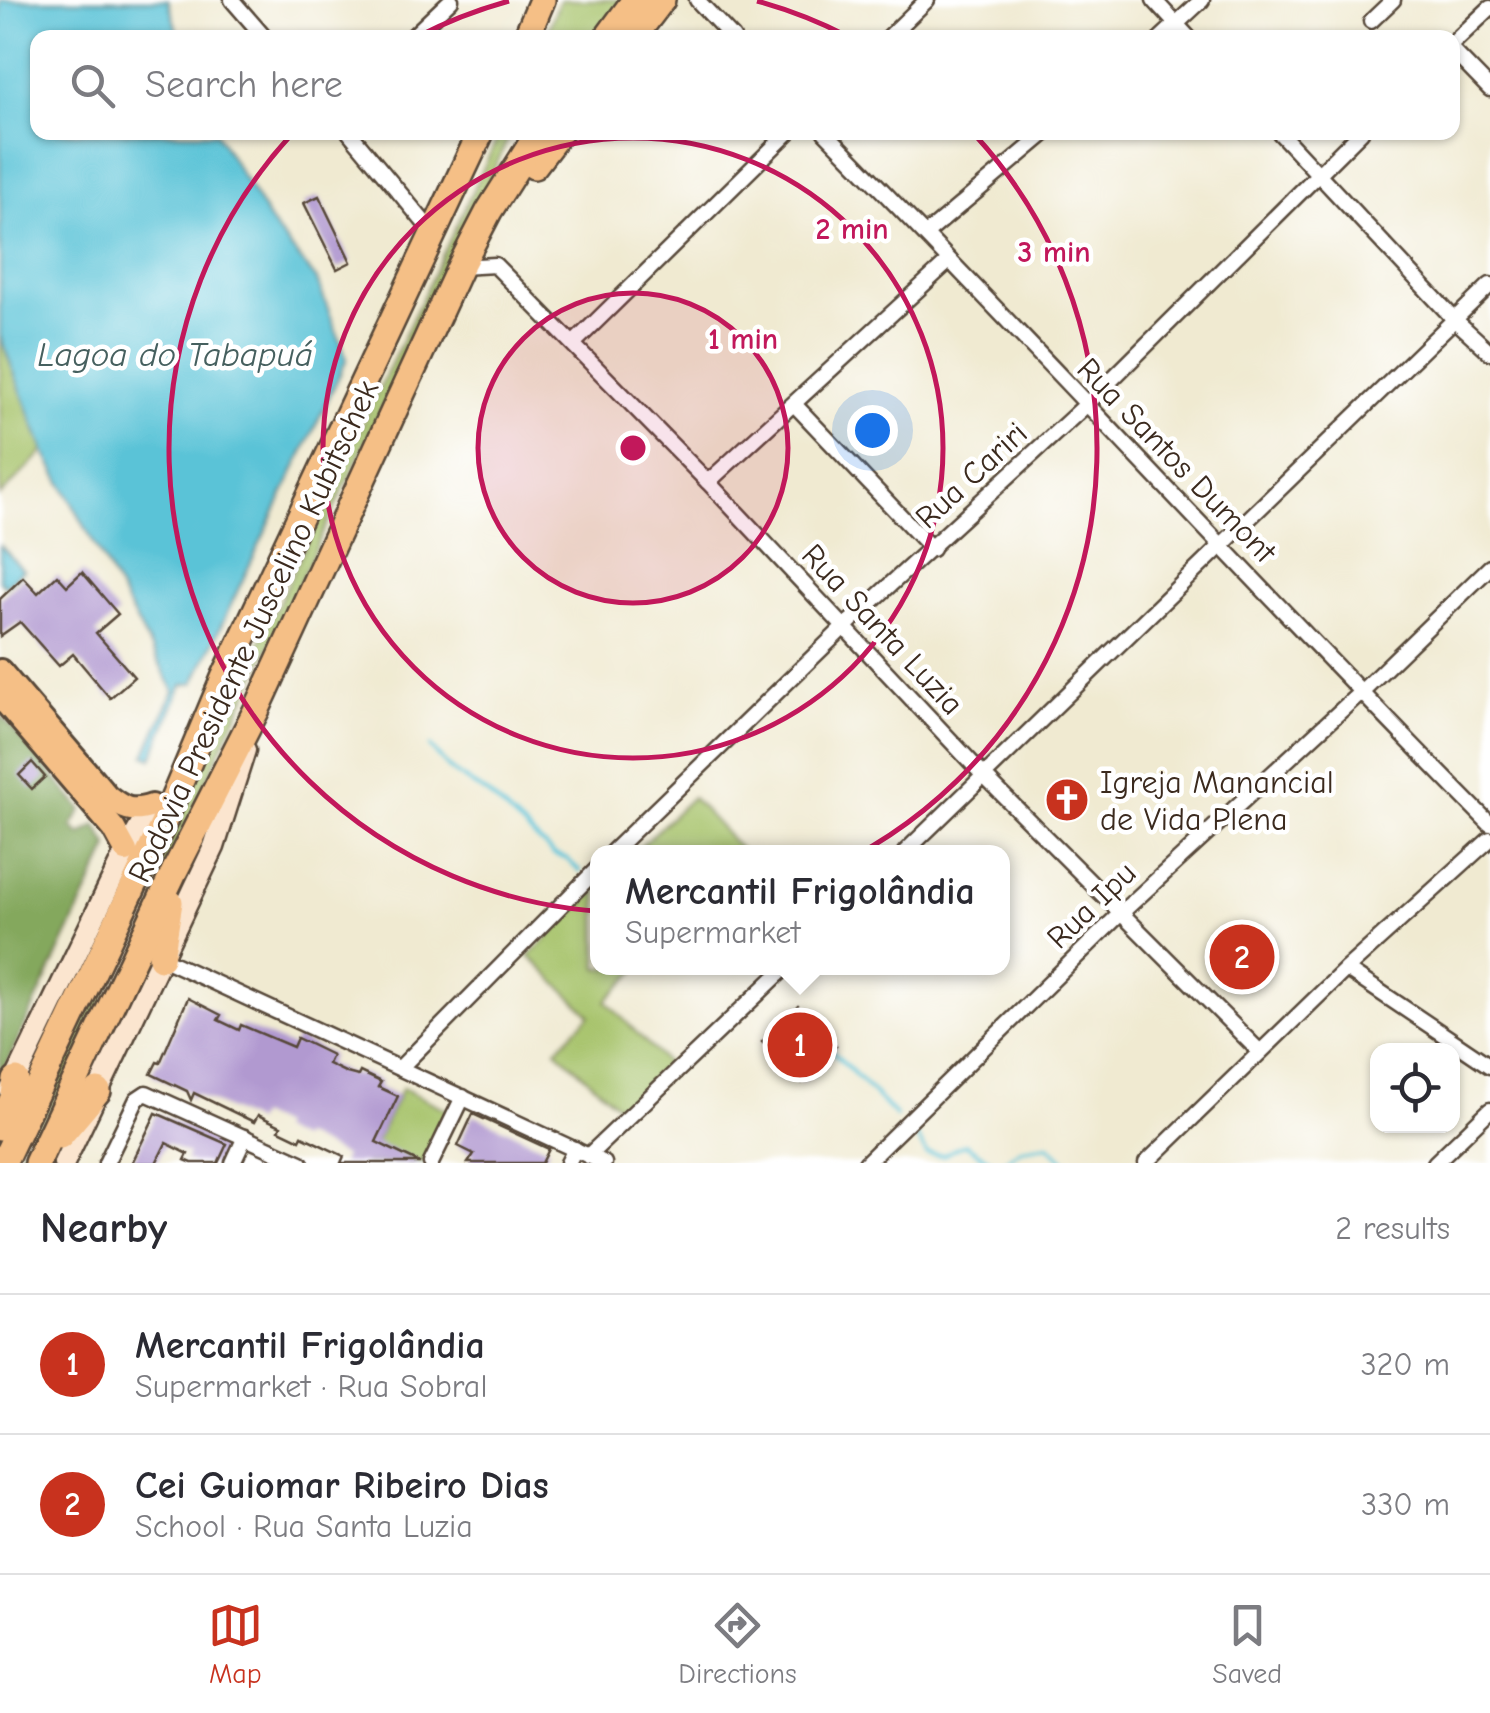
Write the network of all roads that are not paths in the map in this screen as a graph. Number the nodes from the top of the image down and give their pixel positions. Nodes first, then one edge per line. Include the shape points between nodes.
1 (232, 0) edge
2 (452, 0) edge
3 (542, 0) edge
4 (635, 0) edge
5 (662, 0) edge
6 (697, 0) edge
7 (926, 0) edge
8 (1154, 0) edge
9 (1202, 0) edge
10 (1394, 0) edge
11 (1490, 8) edge
12 (1370, 21) dead end
13 (1177, 24) junction
14 (258, 30) edge
15 (420, 30) edge
16 (529, 30) edge
17 (613, 30) edge
18 (639, 30) edge
19 (725, 30) edge
20 (896, 30) edge
21 (1170, 30) edge
22 (1182, 30) edge
23 (1460, 39) edge
24 (1460, 56) edge
25 (1490, 89) edge
26 (356, 140) edge
27 (476, 140) edge
28 (533, 140) edge
29 (554, 140) edge
30 (781, 140) edge
31 (833, 140) edge
32 (1038, 140) edge
33 (1286, 140) edge
34 (1354, 140) edge
35 (1318, 174) junction
36 (433, 233) junction
37 (926, 234) junction
38 (949, 261) junction
39 (460, 266) junction
40 (1490, 285) edge
41 (1454, 319) junction
42 (574, 343) junction
43 (1490, 352) edge
44 (794, 404) junction
45 (1086, 405) junction
46 (708, 482) junction
47 (1222, 546) junction
48 (932, 549) junction
49 (1490, 567) edge
50 (843, 628) junction
51 (0, 671) edge
52 (224, 678) junction
53 (1360, 694) junction
54 (0, 696) edge
55 (257, 710) junction
56 (985, 777) junction
57 (102, 802) junction
58 (152, 806) junction
59 (1490, 824) edge
60 (1490, 839) edge
61 (619, 845) edge
62 (912, 845) edge
63 (126, 851) junction
64 (174, 872) junction
65 (590, 876) edge
66 (1122, 912) junction
67 (162, 958) junction
68 (1346, 969) junction
69 (777, 975) edge
70 (1260, 1052) junction
71 (1490, 1066) edge
72 (400, 1068) junction
73 (16, 1080) junction
74 (98, 1090) junction
75 (463, 1097) junction
76 (1490, 1110) edge
77 (0, 1112) edge
78 (0, 1127) edge
79 (246, 1137) junction
80 (577, 1156) edge
81 (4, 1163) edge
82 (38, 1163) edge
83 (64, 1163) edge
84 (106, 1163) edge
85 (233, 1163) edge
86 (300, 1163) edge
87 (432, 1163) edge
88 (604, 1163) edge
89 (866, 1163) edge
90 (1146, 1163) edge
91 (1434, 1163) edge

1 - 14 street
2 - 15 street
3 - 16 highway
4 - 17 highway
5 - 18 highway
6 - 19 street
7 - 20 street
8 - 13 street
9 - 13 street
10 - 12 street
11 - 23 street
13 - 21 street
13 - 22 street
24 - 25 street
26 - 36 street
27 - 36 highway, Rodovia Presidente Juscelino Kubitschek
28 - 39 highway, Rodovia Presidente Juscelino Kubitschek
29 - 39 highway
30 - 42 street
31 - 37 street, Rua Santos Dumont
32 - 37 street
33 - 35 street
34 - 35 street, Rua Cariri
35 - 41 street
35 - 45 street, Rua Cariri
36 - 52 highway, Rodovia Presidente Juscelino Kubitschek
37 - 38 street, Rua Santos Dumont
38 - 44 street
38 - 45 street, Rua Santos Dumont
39 - 42 street, Rua Santa Luzia via 494,265
39 - 55 highway, Rodovia Presidente Juscelino Kubitschek
40 - 41 street
41 - 43 street
41 - 47 street
42 - 46 street, Rua Santa Luzia
44 - 46 street
44 - 48 street
45 - 47 street, Rua Santos Dumont
45 - 48 street, Rua Cariri
46 - 50 street, Rua Santa Luzia
47 - 53 street, Rua Santos Dumont
47 - 56 street
48 - 50 street, Rua Cariri
49 - 53 street, Rua Ipu
50 - 56 street, Rua Santa Luzia
50 - 61 street, Rua Cariri
51 - 57 main road
52 - 58 highway
52 - 81 highway, Rodovia Presidente Juscelino Kubitschek
53 - 59 street, Rua Santos Dumont
53 - 66 street, Rua Ipu
54 - 57 main road
55 - 64 highway, Rodovia Presidente Juscelino Kubitschek
55 - 67 main road via 214,847
56 - 62 street
56 - 66 street, Rua Santa Luzia
57 - 58 main road via 136,811
57 - 63 main road
58 - 63 main road
60 - 68 street
63 - 73 main road
64 - 67 highway
64 - 82 highway, Rodovia Presidente Juscelino Kubitschek
65 - 72 street
66 - 70 street, Rua Santa Luzia
66 - 89 street, Rua Ipu
67 - 72 street
67 - 74 main road
68 - 70 street
68 - 71 street
69 - 80 street
70 - 90 street
72 - 75 street
73 - 77 main road
73 - 78 highway
74 - 82 highway
74 - 83 main road
75 - 80 street
75 - 87 street
76 - 91 street
79 - 84 street via 146,1093
79 - 85 street
79 - 86 street
80 - 88 street

